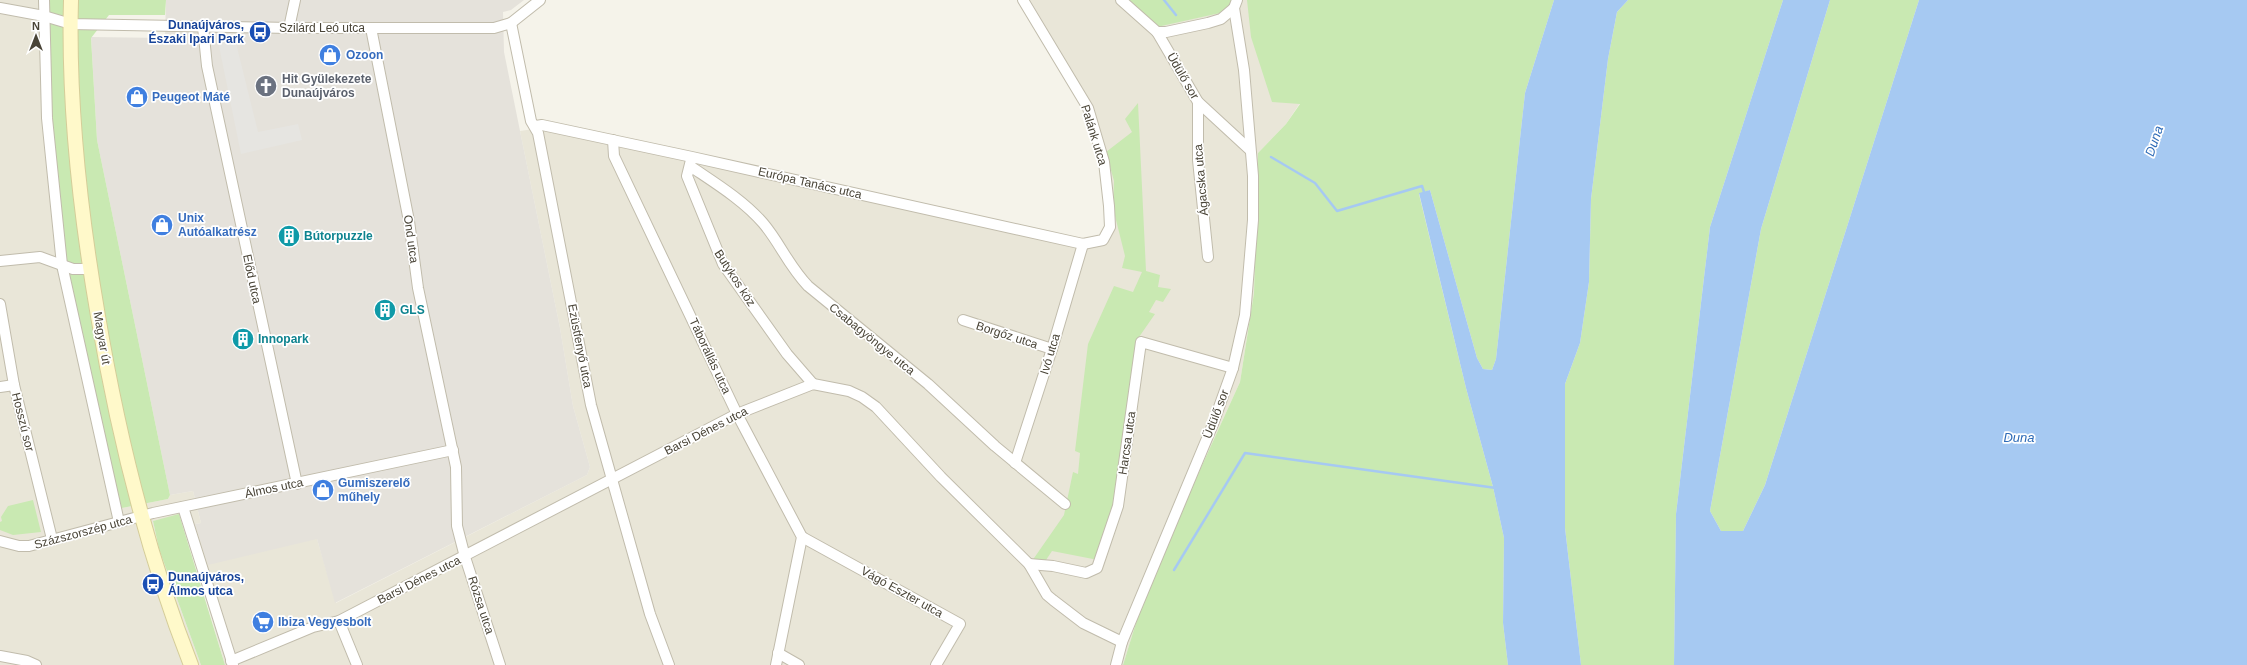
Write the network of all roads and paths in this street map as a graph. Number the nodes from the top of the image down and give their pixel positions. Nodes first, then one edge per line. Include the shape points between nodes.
1 (44, 0) edge
2 (71, 0) edge
3 (295, 0) edge
4 (540, 0) edge
5 (1023, 0) edge
6 (1120, 0) edge
7 (1236, 4) edge
8 (0, 8) edge
9 (44, 16) junction
10 (511, 23) junction
11 (71, 24) junction
12 (203, 26) junction
13 (289, 28) junction
14 (370, 28) junction
15 (1157, 32) junction
16 (1198, 102) junction
17 (536, 126) junction
18 (613, 140) junction
19 (1249, 148) junction
20 (691, 161) junction
21 (1083, 244) junction
22 (1208, 257) dead end
23 (0, 261) edge
24 (62, 265) junction
25 (90, 269) junction
26 (0, 304) edge
27 (963, 320) dead end
28 (1052, 350) junction
29 (1233, 368) junction
30 (813, 384) junction
31 (14, 385) junction
32 (0, 387) edge
33 (737, 414) junction
34 (453, 450) junction
35 (1015, 463) junction
36 (611, 481) junction
37 (297, 484) junction
38 (1065, 504) dead end
39 (183, 507) junction
40 (142, 516) junction
41 (119, 522) junction
42 (802, 537) junction
43 (52, 539) junction
44 (0, 541) edge
45 (465, 556) junction
46 (1029, 564) junction
47 (339, 621) junction
48 (1122, 642) junction
49 (778, 653) junction
50 (0, 656) edge
51 (232, 663) edge
52 (36, 665) edge
53 (191, 665) edge
54 (357, 665) edge
55 (500, 665) edge
56 (669, 665) edge
57 (776, 665) edge
58 (799, 665) edge
59 (936, 665) edge
60 (1116, 665) edge

1 - 9 street
2 - 11 street, Magyar út
3 - 13 street
4 - 10 street, Szilárd Leó utca
5 - 21 street, Palánk utca via 1088,108 1104,162 1110,228 1103,240
6 - 15 street, Üdülő sor
7 - 15 street, Üdülő sor via 1221,19 1185,29
7 - 19 street, Üdülő sor via 1244,70
8 - 9 street, Szilárd Leó utca
9 - 11 street, Szilárd Leó utca
9 - 24 street via 47,118
10 - 14 street, Szilárd Leó utca via 494,28
10 - 17 street, Ezüstfenyő utca via 531,121
11 - 12 street, Szilárd Leó utca
11 - 25 street, Magyar út via 76,147
12 - 13 street, Szilárd Leó utca
12 - 37 street, Előd utca via 207,66
13 - 14 street, Szilárd Leó utca
14 - 34 street, Ond utca via 409,221 418,288
15 - 16 street, Üdülő sor
16 - 19 street, Üdülő sor
16 - 22 street, Ágacska utca via 1198,160
17 - 18 street, Európa Tanács utca
17 - 36 street, Ezüstfenyő utca via 591,405
18 - 20 street, Európa Tanács utca
18 - 33 street, Táborállás utca via 614,156
19 - 29 street, Üdülő sor via 1252,157 1253,220 1245,315
20 - 21 street, Európa Tanács utca
20 - 30 street, Butykos köz via 687,176 723,264 786,354
20 - 35 street, Csabagyöngye utca via 763,223 793,271 808,286 928,384
21 - 28 street, Ivó utca
23 - 24 street via 40,257
24 - 25 street via 73,269
24 - 41 street
25 - 40 street, Magyar út via 112,394
26 - 31 street, Hosszú sor
27 - 28 street, Borgőz utca
28 - 35 street, Ivó utca
29 - 46 street, Harcsa utca via 1141,342 1118,506 1097,568 1086,573
29 - 48 street, Üdülő sor
30 - 33 street, Barsi Dénes utca
30 - 46 street via 849,391 876,407 941,477
31 - 32 street
31 - 43 street, Hosszú sor
33 - 36 street, Barsi Dénes utca
33 - 42 street, Táborállás utca
34 - 37 street, Álmos utca
34 - 45 street, Rózsa utca via 456,467 457,526
35 - 38 street, Csabagyöngye utca
36 - 45 street, Barsi Dénes utca
36 - 56 street, Ezüstfenyő utca via 650,614
37 - 39 street, Álmos utca
39 - 40 street, Álmos utca
39 - 51 street
40 - 41 street, Százszorszép utca
40 - 53 street, Magyar út
41 - 43 street, Százszorszép utca
42 - 49 street
42 - 59 street, Vágó Eszter utca via 960,624
43 - 44 street, Százszorszép utca via 29,546
45 - 47 street, Barsi Dénes utca
45 - 55 street, Rózsa utca
46 - 48 street via 1047,595 1083,623
47 - 51 street, Barsi Dénes utca via 313,627
47 - 54 street
48 - 60 street, Üdülő sor
49 - 57 street
49 - 58 street
50 - 52 street

